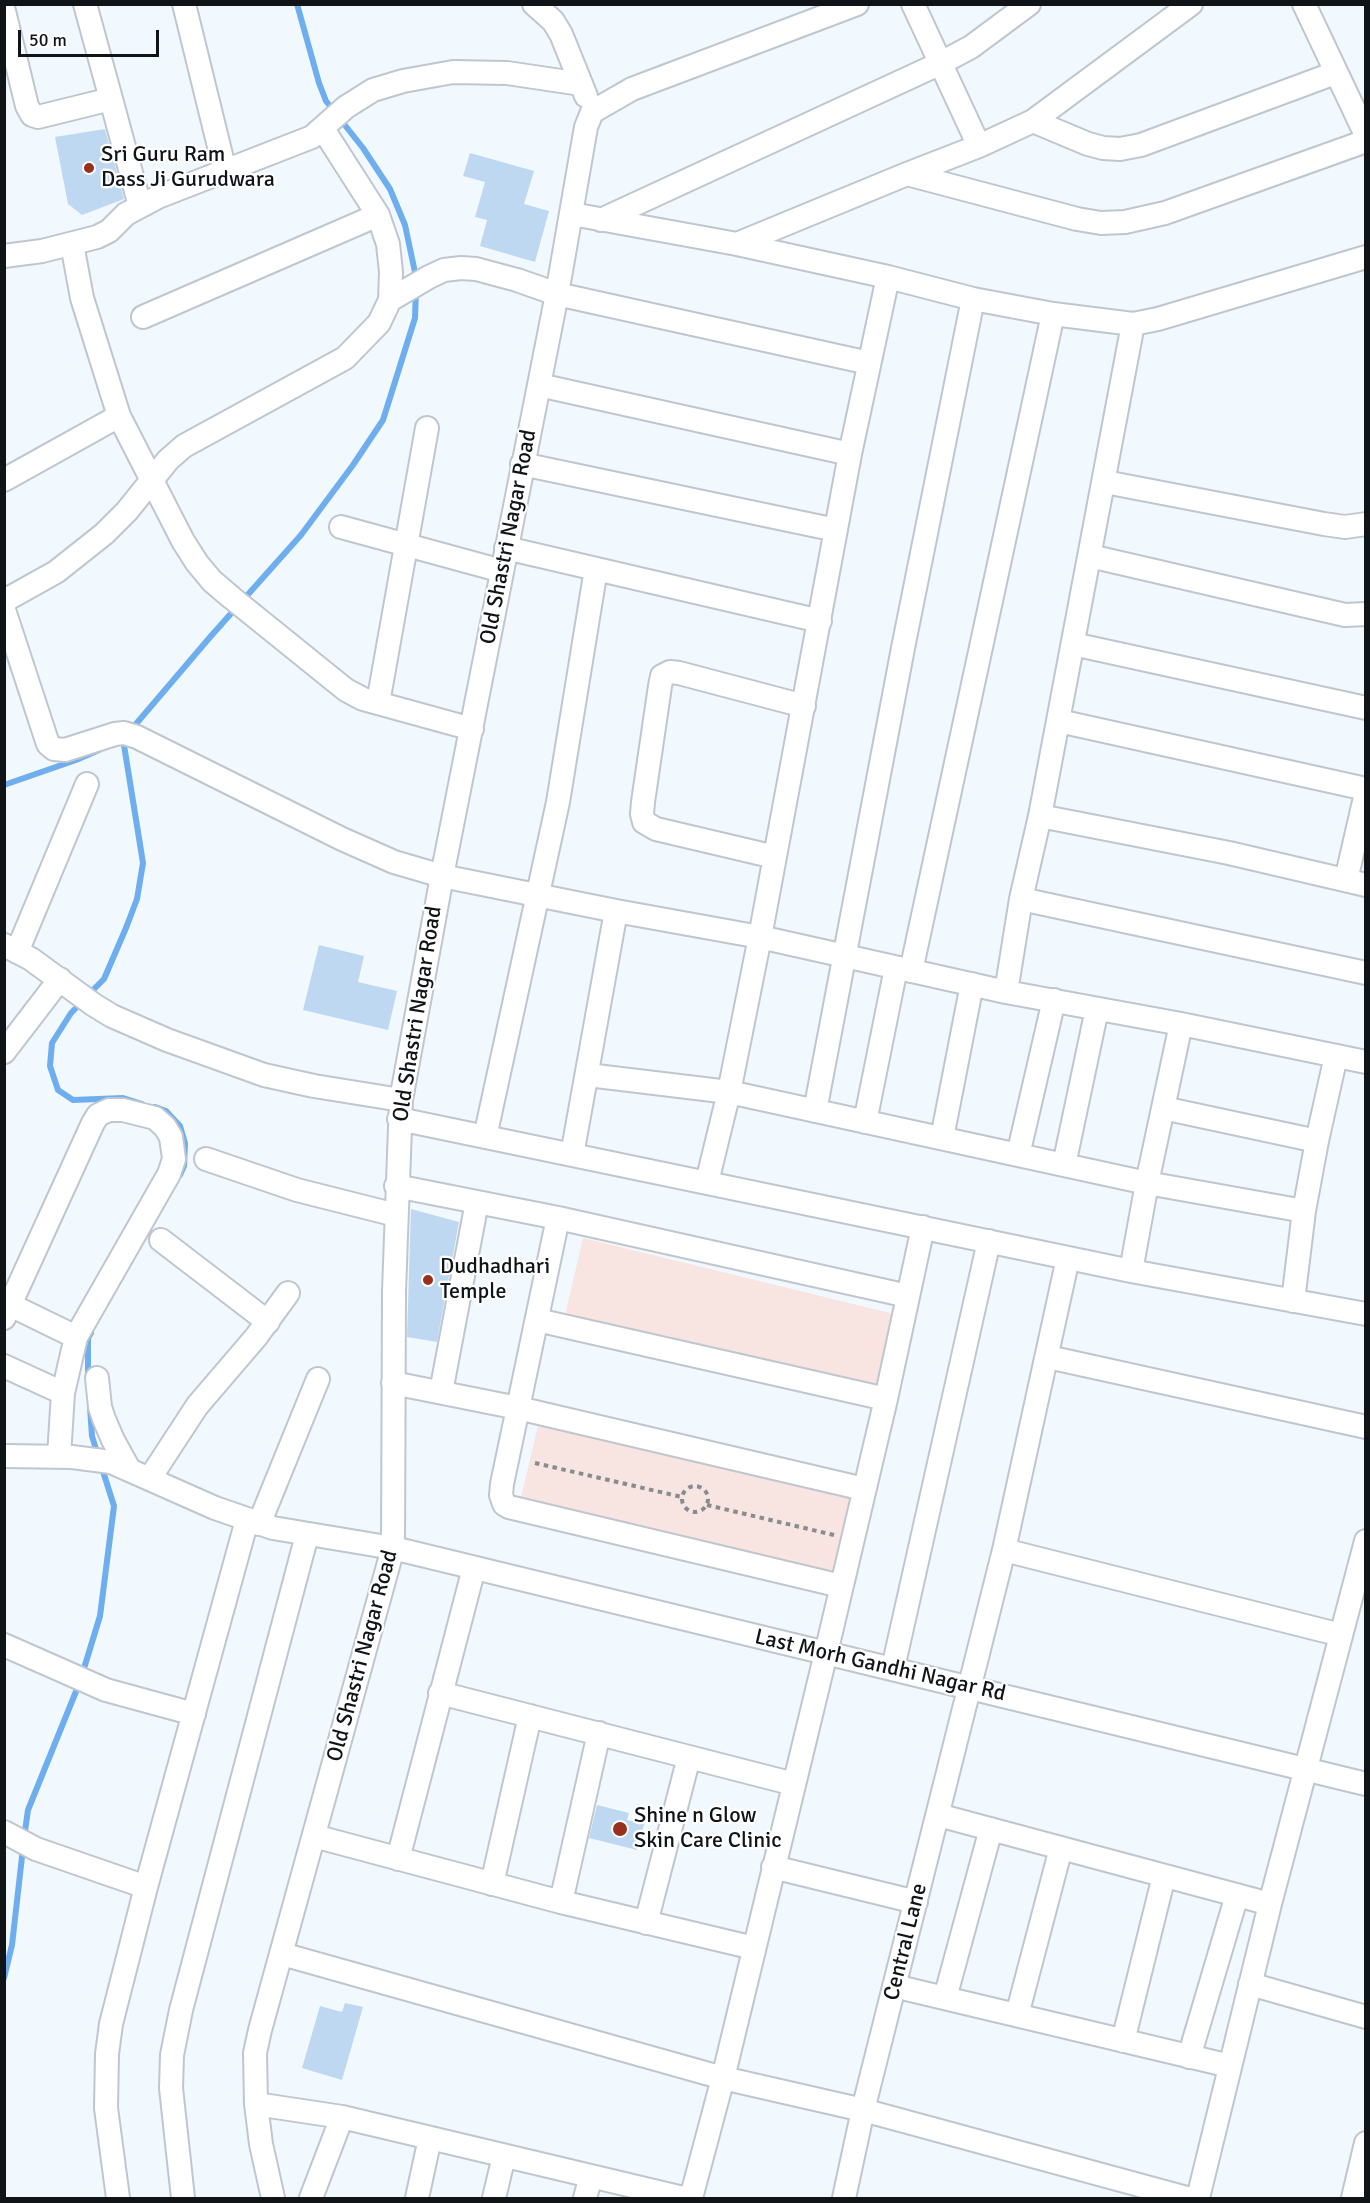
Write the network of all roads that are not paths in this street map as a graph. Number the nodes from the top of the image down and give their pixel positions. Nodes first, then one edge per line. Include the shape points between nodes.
1 (85, 4) edge
2 (184, 4) edge
3 (534, 4) edge
4 (857, 4) edge
5 (914, 4) edge
6 (1029, 4) edge
7 (1191, 4) edge
8 (1304, 4) edge
9 (4, 11) edge
10 (940, 63) junction
11 (1335, 73) junction
12 (581, 84) junction
13 (111, 99) junction
14 (592, 111) junction
15 (333, 119) junction
16 (1033, 121) junction
17 (1365, 135) edge
18 (1365, 141) edge
19 (979, 146) junction
20 (225, 171) junction
21 (907, 174) junction
22 (140, 206) junction
23 (572, 214) junction
24 (378, 215) junction
25 (601, 220) junction
26 (72, 244) junction
27 (737, 244) junction
28 (4, 256) edge
29 (1365, 257) edge
30 (888, 277) junction
31 (557, 294) junction
32 (397, 297) junction
33 (973, 299) junction
34 (1053, 314) junction
35 (143, 317) dead end
36 (1133, 324) junction
37 (869, 363) junction
38 (539, 386) junction
39 (119, 416) junction
40 (427, 428) dead end
41 (850, 454) junction
42 (522, 464) junction
43 (4, 480) edge
44 (152, 481) junction
45 (1105, 482) junction
46 (1365, 524) edge
47 (341, 527) dead end
48 (836, 530) junction
49 (406, 545) junction
50 (506, 548) junction
51 (1090, 556) junction
52 (596, 569) junction
53 (502, 571) junction
54 (4, 601) edge
55 (4, 610) edge
56 (1365, 614) edge
57 (820, 621) junction
58 (1073, 644) junction
59 (378, 704) junction
60 (804, 706) junction
61 (1365, 708) edge
62 (1059, 721) junction
63 (472, 729) junction
64 (87, 784) dead end
65 (1365, 791) edge
66 (1040, 816) junction
67 (775, 857) junction
68 (442, 876) junction
69 (1355, 882) edge
70 (540, 894) junction
71 (1021, 899) junction
72 (616, 911) junction
73 (760, 938) junction
74 (11, 948) edge
75 (843, 957) junction
76 (903, 969) junction
77 (1365, 973) edge
78 (64, 982) junction
79 (972, 984) junction
80 (1006, 992) junction
81 (1054, 1000) junction
82 (1097, 1010) junction
83 (1181, 1024) junction
84 (4, 1052) edge
85 (1336, 1056) junction
86 (1365, 1062) edge
87 (588, 1075) junction
88 (729, 1092) junction
89 (1163, 1108) junction
90 (400, 1109) junction
91 (815, 1111) junction
92 (865, 1122) junction
93 (485, 1137) junction
94 (942, 1138) junction
95 (1317, 1140) junction
96 (572, 1155) junction
97 (1018, 1155) junction
98 (206, 1159) dead end
99 (1064, 1165) junction
100 (707, 1182) junction
101 (1147, 1183) junction
102 (396, 1186) junction
103 (477, 1202) junction
104 (1304, 1211) junction
105 (396, 1215) junction
106 (558, 1218) junction
107 (922, 1227) junction
108 (161, 1240) dead end
109 (989, 1241) junction
110 (1068, 1258) junction
111 (1131, 1271) junction
112 (288, 1293) dead end
113 (908, 1296) junction
114 (1293, 1301) junction
115 (6, 1308) edge
116 (1365, 1314) edge
117 (537, 1320) junction
118 (268, 1322) junction
119 (76, 1337) junction
120 (1048, 1357) junction
121 (4, 1366) edge
122 (97, 1378) dead end
123 (318, 1379) dead end
124 (393, 1383) junction
125 (63, 1392) junction
126 (441, 1392) junction
127 (886, 1399) junction
128 (518, 1408) junction
129 (1365, 1427) edge
130 (4, 1456) edge
131 (65, 1457) junction
132 (120, 1465) junction
133 (150, 1478) junction
134 (864, 1489) junction
135 (253, 1522) junction
136 (307, 1535) junction
137 (1365, 1546) edge
138 (393, 1548) junction
139 (1004, 1550) junction
140 (474, 1568) junction
141 (841, 1586) junction
142 (1341, 1635) junction
143 (4, 1645) edge
144 (826, 1653) junction
145 (893, 1668) junction
146 (971, 1687) junction
147 (440, 1693) junction
148 (194, 1714) junction
149 (530, 1716) junction
150 (599, 1733) junction
151 (689, 1757) junction
152 (1305, 1770) junction
153 (794, 1784) junction
154 (1365, 1784) edge
155 (938, 1815) junction
156 (991, 1829) junction
157 (6, 1833) edge
158 (314, 1836) junction
159 (1061, 1848) junction
160 (398, 1859) junction
161 (773, 1867) junction
162 (1164, 1876) junction
163 (492, 1884) junction
164 (146, 1887) junction
165 (1237, 1895) junction
166 (561, 1902) junction
167 (916, 1902) junction
168 (1270, 1904) junction
169 (646, 1923) junction
170 (754, 1948) junction
171 (282, 1953) junction
172 (1250, 1984) junction
173 (894, 1986) junction
174 (945, 1998) junction
175 (1017, 2016) junction
176 (1365, 2016) edge
177 (1123, 2041) junction
178 (1189, 2057) junction
179 (1230, 2066) junction
180 (723, 2078) junction
181 (256, 2104) junction
182 (863, 2110) junction
183 (342, 2117) junction
184 (430, 2138) junction
185 (1365, 2143) edge
186 (504, 2156) junction
187 (591, 2176) junction
188 (118, 2199) edge
189 (183, 2199) edge
190 (273, 2199) edge
191 (310, 2199) edge
192 (417, 2199) edge
193 (494, 2199) edge
194 (585, 2199) edge
195 (683, 2199) edge
196 (691, 2199) edge
197 (844, 2199) edge
198 (1187, 2199) edge
199 (1198, 2199) edge
200 (1353, 2199) edge

1 - 13 street
2 - 20 street
3 - 12 street via 553,21
4 - 14 street via 632,89
5 - 10 street
6 - 10 street via 971,47
7 - 16 street
8 - 11 street
9 - 13 street via 32,115 38,117
10 - 19 street
10 - 25 street
11 - 16 street via 1141,145 1120,149 1088,144
11 - 17 street
12 - 14 street
12 - 15 street via 507,73 453,72 373,90
13 - 22 street
14 - 23 street, Old Shastri Nagar Road via 582,141
15 - 20 street via 301,143
15 - 24 street
16 - 19 street
18 - 21 street via 1165,213 1125,222 1077,219
19 - 21 street
20 - 22 street
21 - 27 street
22 - 26 street via 109,231
23 - 25 street
23 - 31 street, Old Shastri Nagar Road
24 - 32 street via 388,244
24 - 35 street
25 - 27 street
26 - 28 street
26 - 39 street via 82,298
27 - 30 street
29 - 36 street via 1158,320
30 - 33 street
30 - 37 street
31 - 32 street via 461,267 429,277
31 - 37 street
31 - 38 street, Old Shastri Nagar Road
32 - 44 street via 379,324 345,358 192,441 168,460
33 - 34 street
33 - 75 street
34 - 36 street
34 - 76 street
36 - 45 street
37 - 41 street
38 - 41 street
38 - 42 street, Old Shastri Nagar Road
39 - 43 street
39 - 44 street
40 - 49 street
41 - 48 street
42 - 48 street
42 - 50 street, Old Shastri Nagar Road
44 - 54 street via 127,511 80,554
44 - 59 street via 183,541 212,580 346,690
45 - 46 street via 1324,524
45 - 51 street
47 - 49 street
48 - 57 street
49 - 53 street
49 - 59 street
50 - 52 street
50 - 53 street, Old Shastri Nagar Road
51 - 56 street via 1345,615
51 - 58 street
52 - 57 street
52 - 70 street
53 - 63 street, Old Shastri Nagar Road
55 - 68 street via 48,744 54,749 65,750 114,734 130,735 370,852
57 - 60 street
58 - 61 street
58 - 62 street
59 - 63 street
60 - 67 street
60 - 67 street via 679,673 662,676 660,686 644,822 656,829
62 - 65 street
62 - 66 street
63 - 68 street, Old Shastri Nagar Road
64 - 74 street
65 - 69 street
66 - 69 street
66 - 71 street
67 - 73 street
68 - 70 street
68 - 90 street, Old Shastri Nagar Road
70 - 72 street
70 - 93 street
71 - 77 street
71 - 80 street
72 - 73 street
72 - 87 street
73 - 75 street
73 - 88 street
74 - 78 street
75 - 76 street
75 - 91 street
76 - 79 street
76 - 92 street
78 - 84 street
78 - 90 street via 112,1016 167,1040 264,1074
79 - 80 street
79 - 94 street
80 - 81 street
81 - 82 street
81 - 97 street
82 - 83 street
82 - 99 street
83 - 85 street
83 - 89 street
85 - 86 street
85 - 95 street
87 - 88 street
87 - 96 street
88 - 91 street
88 - 100 street
89 - 95 street
89 - 101 street
90 - 93 street
90 - 102 street, Old Shastri Nagar Road
91 - 92 street
92 - 94 street
93 - 96 street
94 - 97 street
95 - 104 street
96 - 100 street
97 - 99 street
98 - 105 street via 297,1190
99 - 101 street
100 - 107 street
101 - 104 street
101 - 111 street
102 - 103 street
102 - 105 street, Old Shastri Nagar Road
103 - 106 street
103 - 126 street
104 - 114 street
105 - 124 street, Old Shastri Nagar Road
106 - 113 street
106 - 117 street
107 - 109 street
107 - 113 street
108 - 118 street
109 - 110 street
109 - 145 street
110 - 111 street
110 - 120 street, Central Lane
111 - 114 street
112 - 118 street
113 - 127 street
114 - 116 street
115 - 119 street
115 - 119 street via 98,1115 123,1110 156,1118 171,1137 174,1159 170,1174
117 - 127 street
117 - 128 street
118 - 133 street via 197,1406
119 - 125 street
120 - 129 street
120 - 139 street, Central Lane
121 - 125 street
122 - 132 street via 100,1407
123 - 135 street
124 - 126 street
124 - 138 street, Old Shastri Nagar Road
125 - 131 street
126 - 128 street
127 - 134 street
128 - 134 street
128 - 141 street via 502,1484 501,1495 509,1507
130 - 131 street, Last Morh Gandhi Nagar Rd
131 - 132 street, Last Morh Gandhi Nagar Rd
132 - 133 street, Last Morh Gandhi Nagar Rd
133 - 135 street, Last Morh Gandhi Nagar Rd
134 - 141 street
135 - 136 street, Last Morh Gandhi Nagar Rd
135 - 148 street
136 - 138 street, Last Morh Gandhi Nagar Rd
136 - 189 street via 174,2043 171,2088
137 - 142 street
138 - 140 street, Last Morh Gandhi Nagar Rd
138 - 158 street, Old Shastri Nagar Road
139 - 142 street
139 - 146 street, Central Lane
140 - 144 street, Last Morh Gandhi Nagar Rd
140 - 147 street
141 - 144 street
142 - 152 street
143 - 148 street via 128,1697
144 - 145 street, Last Morh Gandhi Nagar Rd
144 - 153 street
145 - 146 street, Last Morh Gandhi Nagar Rd
146 - 152 street, Last Morh Gandhi Nagar Rd
146 - 155 street, Central Lane
147 - 149 street
147 - 160 street
148 - 164 street
149 - 150 street
149 - 163 street
150 - 151 street
150 - 166 street
151 - 153 street
151 - 169 street
152 - 154 street, Last Morh Gandhi Nagar Rd
152 - 168 street
153 - 161 street
155 - 156 street
155 - 167 street, Central Lane
156 - 159 street
156 - 174 street
157 - 164 street via 36,1849
158 - 160 street
158 - 171 street, Old Shastri Nagar Road
159 - 162 street
159 - 175 street
160 - 163 street
161 - 167 street
161 - 170 street
162 - 165 street
162 - 177 street
163 - 166 street
164 - 188 street via 106,2054 106,2108
165 - 168 street
165 - 178 street
166 - 169 street
167 - 173 street, Central Lane
168 - 172 street
169 - 170 street
170 - 180 street
171 - 180 street
171 - 181 street, Old Shastri Nagar Road via 255,2053
172 - 176 street
172 - 179 street
173 - 174 street
173 - 182 street, Central Lane
174 - 175 street
175 - 177 street
177 - 178 street
178 - 179 street
179 - 199 street
180 - 182 street
180 - 196 street
181 - 183 street
181 - 190 street, Old Shastri Nagar Road
182 - 197 street, Central Lane
182 - 198 street
183 - 184 street
183 - 191 street
184 - 186 street
184 - 192 street
185 - 200 street
186 - 187 street
186 - 193 street
187 - 194 street
187 - 195 street

